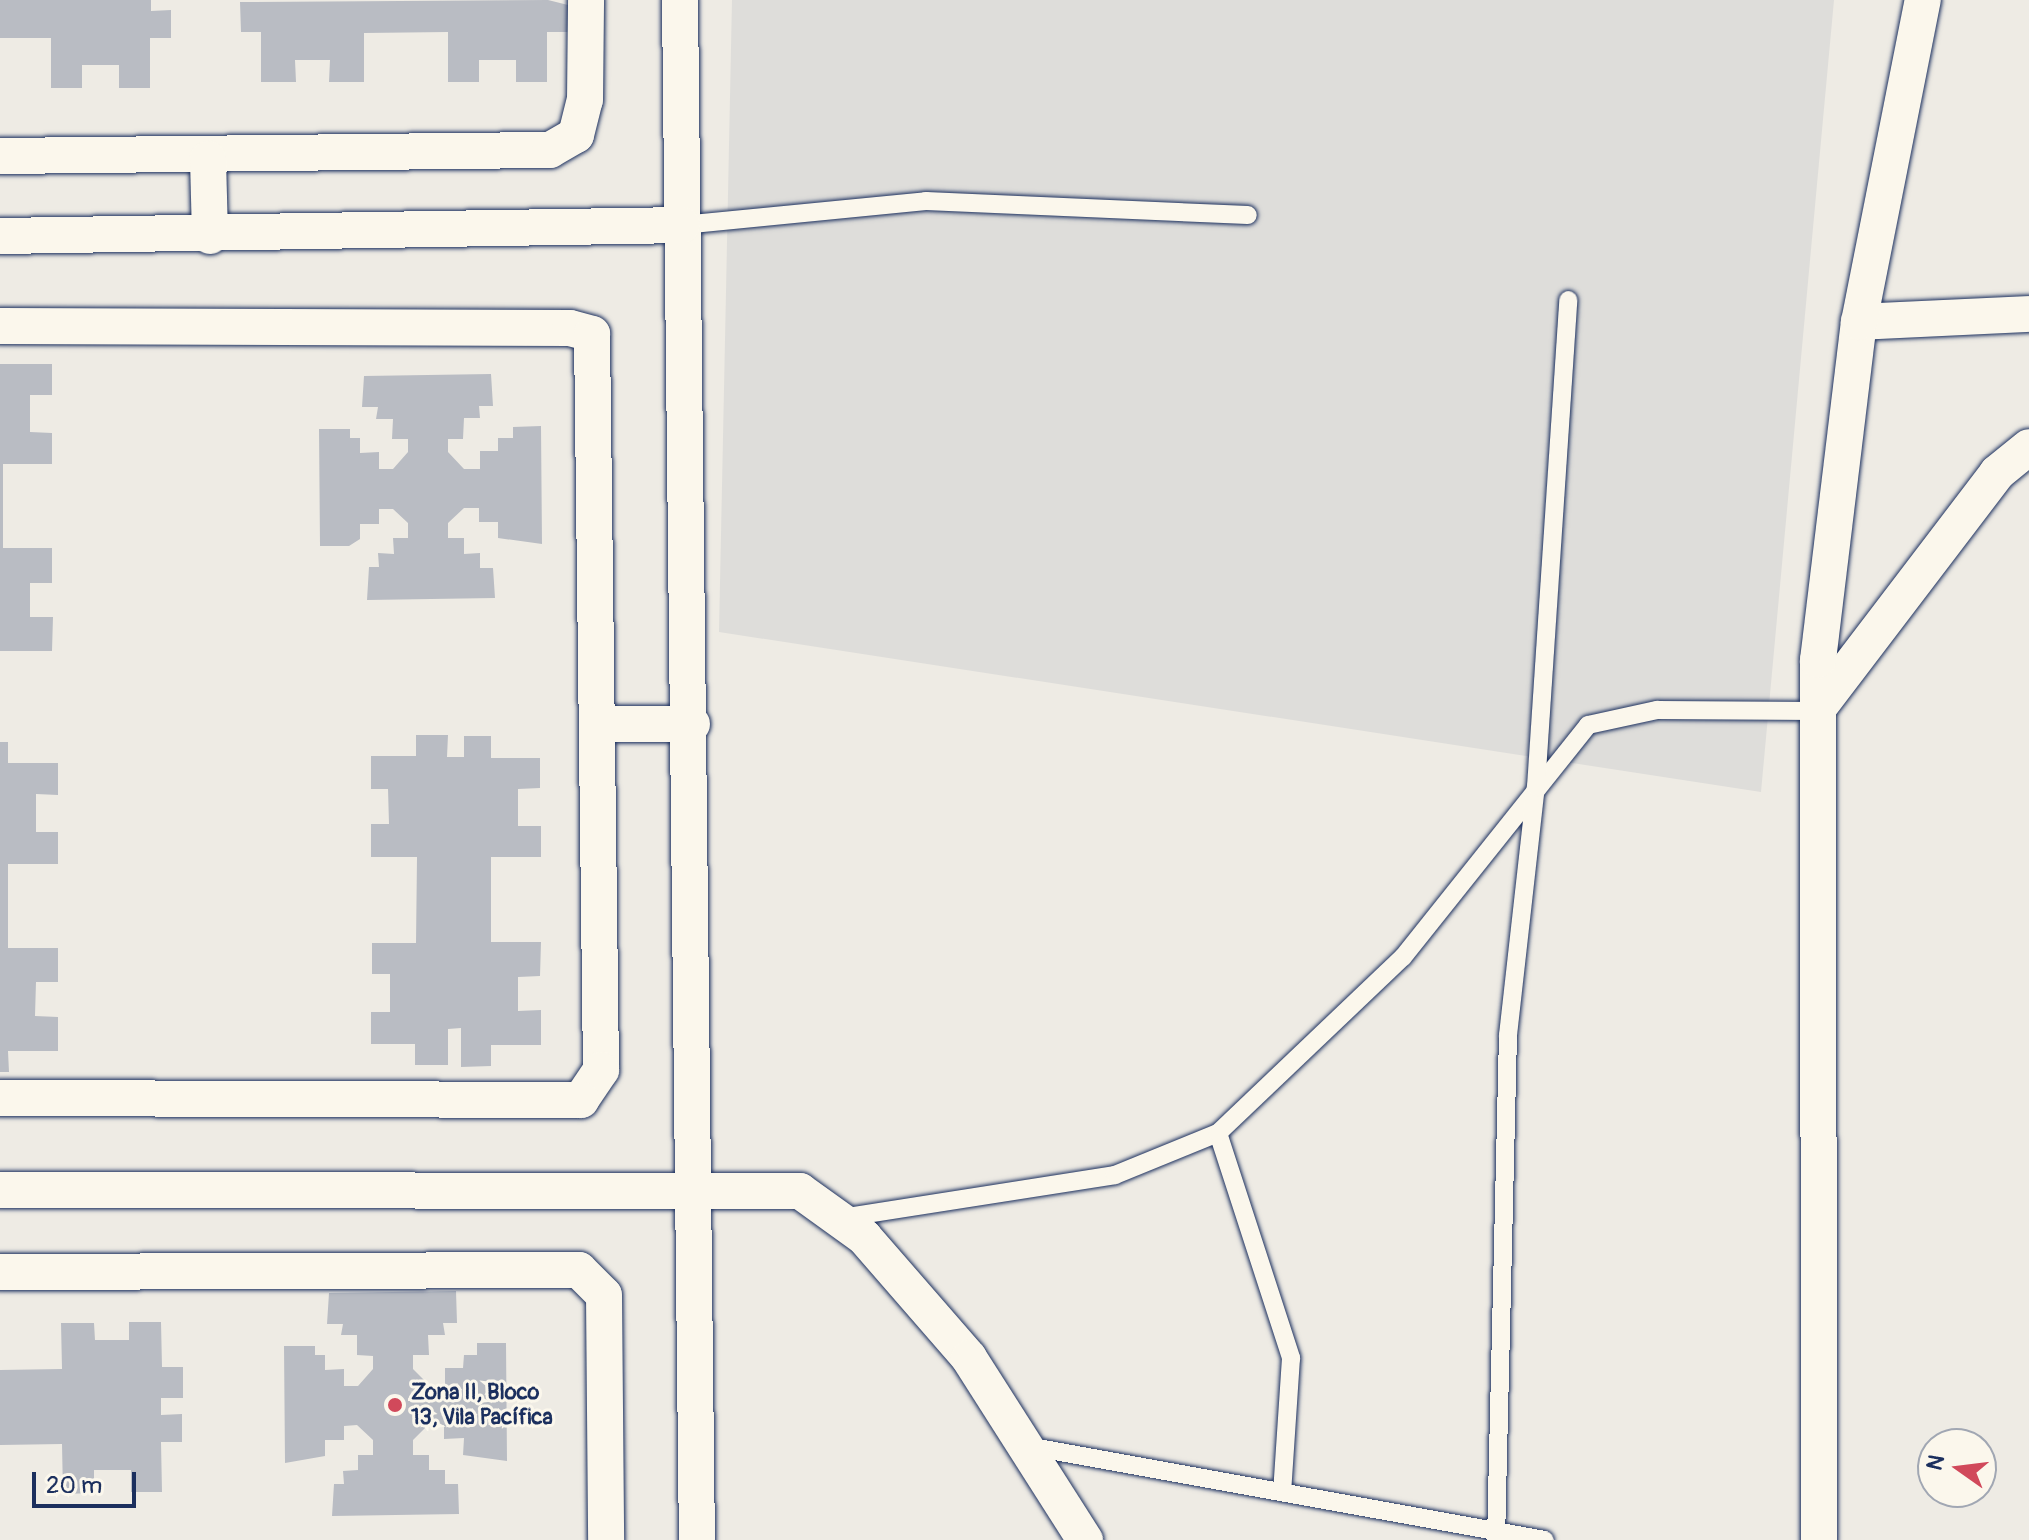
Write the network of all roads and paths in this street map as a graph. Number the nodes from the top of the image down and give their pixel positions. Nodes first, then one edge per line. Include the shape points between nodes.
1 (586, 0) edge
2 (680, 0) edge
3 (1923, 0) edge
4 (0, 156) edge
5 (208, 159) junction
6 (1248, 215) dead end
7 (682, 225) junction
8 (0, 236) edge
9 (210, 236) junction
10 (1568, 300) dead end
11 (2029, 314) edge
12 (1859, 322) junction
13 (0, 326) edge
14 (2029, 447) edge
15 (1816, 711) junction
16 (600, 724) junction
17 (692, 724) junction
18 (1536, 787) junction
19 (0, 1098) edge
20 (1218, 1133) junction
21 (695, 1189) junction
22 (0, 1190) edge
23 (838, 1218) junction
24 (0, 1272) edge
25 (1024, 1445) junction
26 (1282, 1492) junction
27 (1496, 1535) edge
28 (606, 1540) edge
29 (697, 1540) edge
30 (1085, 1540) edge
31 (1545, 1540) edge
32 (1819, 1540) edge

1 - 5 street via 585,100 576,135 550,150
2 - 7 street
3 - 12 street
4 - 5 street
5 - 9 street
6 - 7 lane via 926,201
7 - 9 street
7 - 17 street
8 - 9 street
10 - 18 lane
11 - 12 street
12 - 15 street
13 - 16 street via 570,328 592,334
14 - 15 street via 1997,473
15 - 18 lane via 1657,710 1588,725
15 - 32 street
16 - 17 street
16 - 19 street via 601,1070 581,1100
17 - 21 street
18 - 20 lane via 1403,957
18 - 27 lane via 1508,1035
20 - 23 lane via 1115,1175
20 - 26 lane via 1291,1358
21 - 22 street
21 - 23 street via 800,1191
21 - 29 street
23 - 25 street via 864,1237 969,1358
24 - 28 street via 579,1270 604,1295
25 - 26 lane
25 - 30 street
26 - 27 lane
27 - 31 lane

